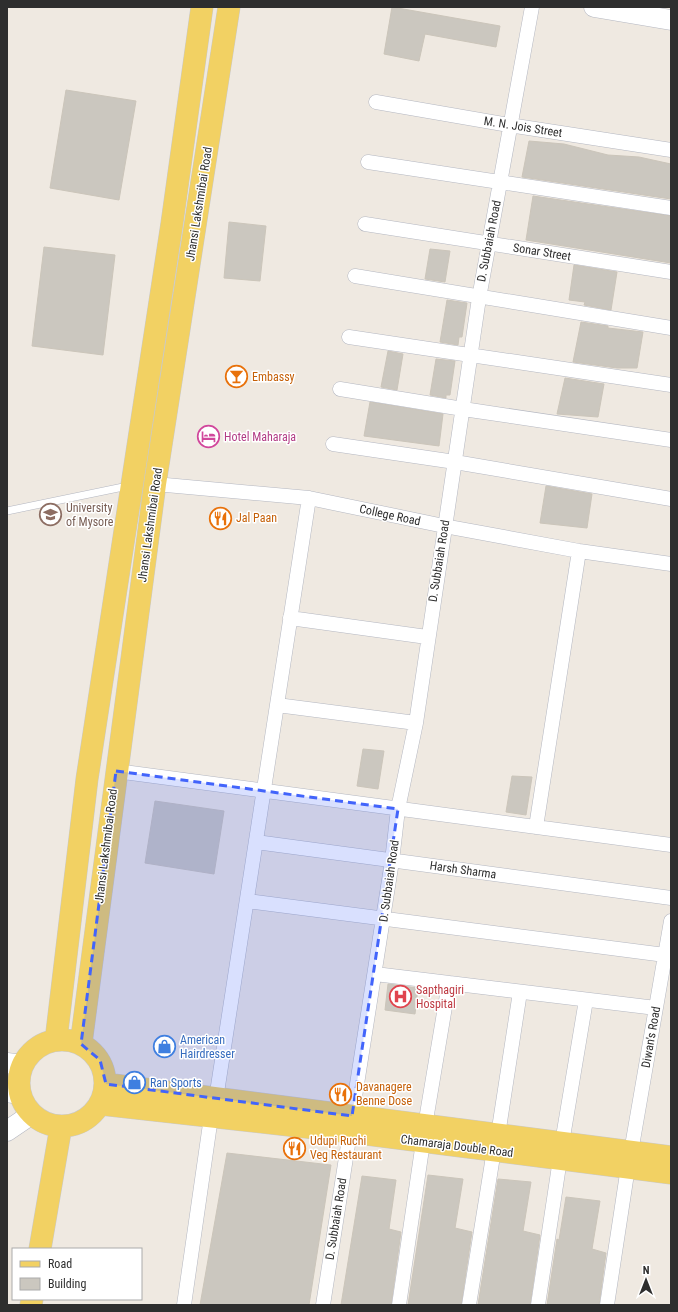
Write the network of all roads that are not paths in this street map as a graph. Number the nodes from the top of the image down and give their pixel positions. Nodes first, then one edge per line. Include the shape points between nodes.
1 (202, 7) edge
2 (229, 7) edge
3 (532, 7) edge
4 (594, 7) edge
5 (671, 20) edge
6 (376, 102) dead end
7 (509, 125) junction
8 (671, 150) edge
9 (368, 162) dead end
10 (501, 181) junction
11 (671, 208) edge
12 (365, 224) dead end
13 (488, 243) junction
14 (671, 272) edge
15 (355, 276) dead end
16 (479, 298) junction
17 (671, 328) edge
18 (349, 337) dead end
19 (472, 354) junction
20 (671, 385) edge
21 (340, 389) dead end
22 (463, 409) junction
23 (671, 440) edge
24 (333, 444) dead end
25 (455, 462) junction
26 (155, 484) junction
27 (131, 485) junction
28 (309, 498) junction
29 (671, 499) edge
30 (7, 511) edge
31 (444, 526) junction
32 (579, 551) junction
33 (671, 564) edge
34 (290, 618) junction
35 (428, 638) junction
36 (277, 705) junction
37 (416, 724) junction
38 (116, 771) junction
39 (264, 791) junction
40 (398, 809) junction
41 (536, 827) junction
42 (256, 842) junction
43 (671, 845) edge
44 (392, 861) junction
45 (671, 898) edge
46 (247, 901) junction
47 (384, 919) junction
48 (671, 921) edge
49 (665, 955) junction
50 (375, 974) junction
51 (449, 983) junction
52 (520, 992) junction
53 (586, 1000) junction
54 (656, 1008) junction
55 (56, 1040) junction
56 (81, 1044) junction
57 (15, 1064) edge
58 (13, 1093) edge
59 (103, 1094) junction
60 (214, 1108) junction
61 (32, 1114) junction
62 (351, 1124) junction
63 (61, 1126) junction
64 (7, 1131) edge
65 (424, 1134) junction
66 (496, 1142) junction
67 (561, 1151) junction
68 (671, 1157) edge
69 (629, 1160) junction
70 (671, 1173) edge
71 (40, 1248) edge
72 (184, 1305) edge
73 (323, 1305) edge
74 (399, 1305) edge
75 (468, 1305) edge
76 (538, 1305) edge
77 (607, 1305) edge

1 - 27 main road, Jhansi Lakshmibai Road via 172,223
2 - 26 main road, Jhansi Lakshmibai Road
3 - 7 street, D. Subbaiah Road
4 - 5 main road
6 - 7 street, M. N. Jois Street
7 - 8 street, M. N. Jois Street
7 - 10 street, D. Subbaiah Road
9 - 10 street
10 - 11 street
10 - 13 street, D. Subbaiah Road
12 - 13 street, Sonar Street
13 - 14 street, Sonar Street
13 - 16 street, D. Subbaiah Road
15 - 16 street
16 - 17 street
16 - 19 street, D. Subbaiah Road
18 - 19 street
19 - 20 street
19 - 22 street, D. Subbaiah Road
21 - 22 street
22 - 23 street
22 - 25 street, D. Subbaiah Road
24 - 25 street
25 - 29 street
25 - 31 street, D. Subbaiah Road
26 - 28 street, College Road
26 - 38 main road, Jhansi Lakshmibai Road
27 - 30 lane
27 - 55 main road, Jhansi Lakshmibai Road via 87,779
28 - 31 street, College Road
28 - 34 street
31 - 32 street, College Road
31 - 35 street, D. Subbaiah Road
32 - 33 street, College Road
32 - 41 street
34 - 35 street
34 - 36 street
35 - 37 street, D. Subbaiah Road
36 - 37 street
36 - 39 street
37 - 40 street, D. Subbaiah Road
38 - 39 street
38 - 56 main road, Jhansi Lakshmibai Road
39 - 40 street
39 - 42 street
40 - 41 street
40 - 44 street, D. Subbaiah Road
41 - 43 street
42 - 44 street, Harsh Sharma
42 - 46 street
44 - 45 street, Harsh Sharma
44 - 47 street, D. Subbaiah Road
46 - 47 street
46 - 60 street
47 - 49 street
47 - 50 street, D. Subbaiah Road
48 - 49 street, Diwan's Road
49 - 54 street, Diwan's Road
50 - 51 street
50 - 62 street, D. Subbaiah Road
51 - 52 street
51 - 65 street
52 - 53 street
52 - 66 street
53 - 54 street
53 - 67 street
54 - 69 street, Diwan's Road
55 - 56 main road via 69,1040
55 - 57 main road via 42,1044
56 - 59 main road via 92,1050 100,1060 104,1072
57 - 58 main road via 18,1079
58 - 61 main road
59 - 60 main road, Chamaraja Double Road
59 - 63 main road via 93,1113 84,1121
60 - 62 main road, Chamaraja Double Road
60 - 72 street
61 - 63 main road via 45,1122
61 - 64 main road
62 - 65 main road, Chamaraja Double Road
62 - 73 street, D. Subbaiah Road
63 - 71 main road
65 - 66 main road, Chamaraja Double Road
65 - 74 street
66 - 67 main road, Chamaraja Double Road
66 - 75 street
67 - 69 main road, Chamaraja Double Road
67 - 76 street
68 - 69 main road, Chamaraja Double Road
69 - 70 main road, Chamaraja Double Road
69 - 77 street, Diwan's Road

